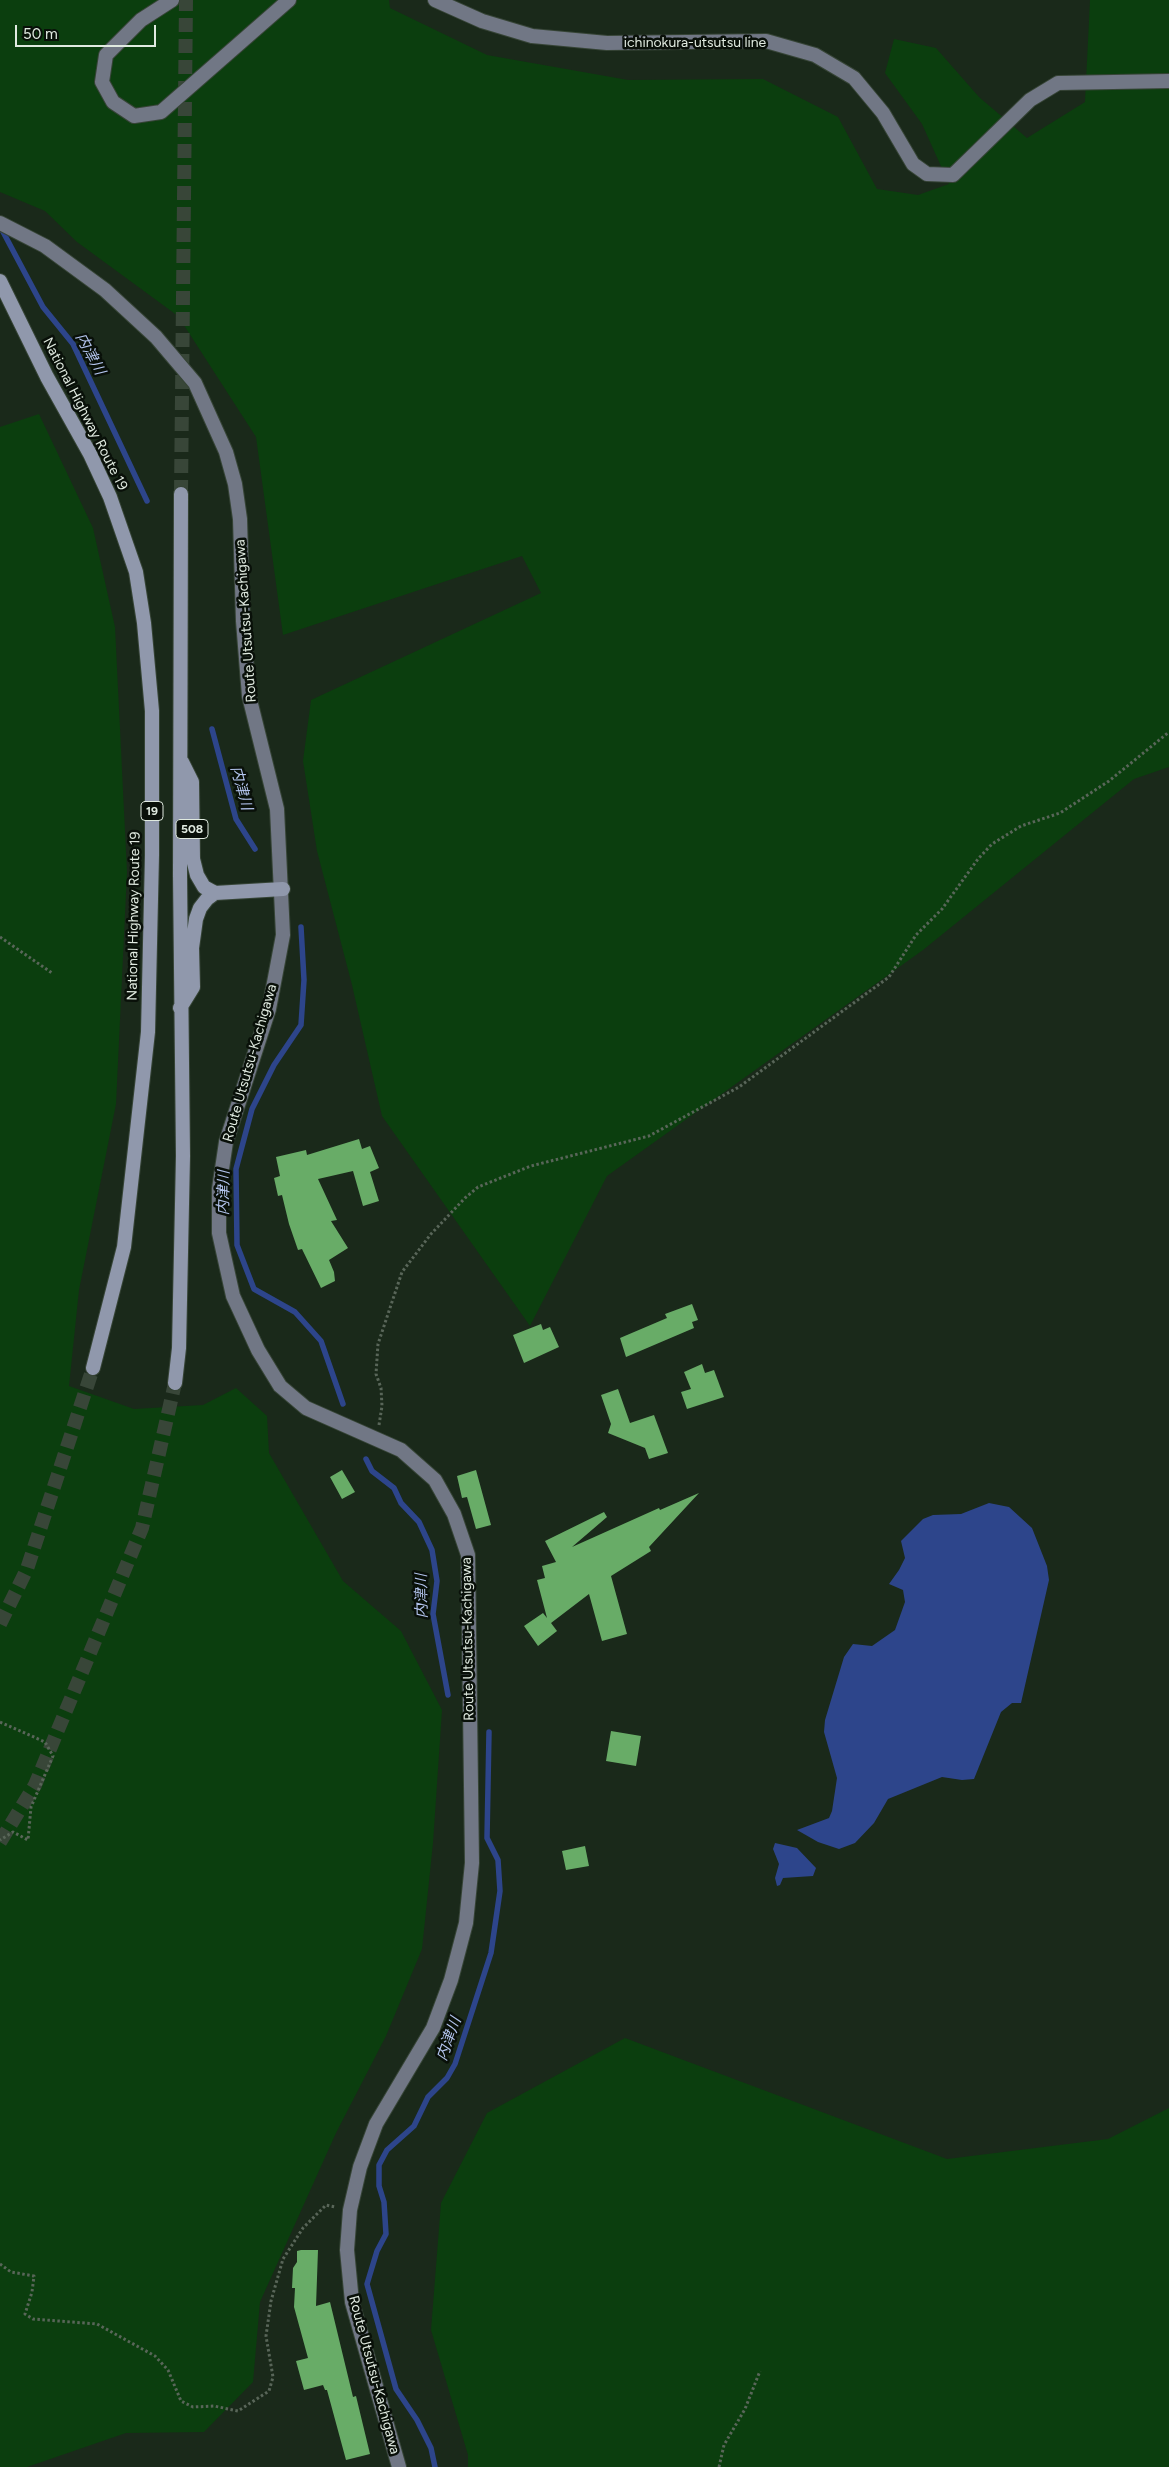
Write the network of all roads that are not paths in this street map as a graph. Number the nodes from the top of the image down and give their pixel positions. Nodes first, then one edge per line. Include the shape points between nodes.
1 (172, 0) edge
2 (289, 0) edge
3 (435, 0) edge
4 (1169, 81) edge
5 (0, 223) edge
6 (0, 283) edge
7 (181, 494) tunnel mouth
8 (180, 760) junction
9 (282, 889) junction
10 (215, 893) junction
11 (180, 1008) junction
12 (93, 1368) tunnel mouth
13 (175, 1383) tunnel mouth
14 (398, 2467) edge

1 - 2 main road via 141,20 106,55 102,82 112,102 134,116 161,112
3 - 4 main road, ichinokura-utsutsu line via 482,21 532,36 607,43 766,41 815,55 854,78 883,114 913,164 927,174 953,175 1030,100 1058,83
5 - 9 main road, Route Utsutsu-Kachigawa via 45,246 105,290 156,337 194,383 226,452 240,519 249,696 277,809
6 - 12 highway, National Highway Route 19 / 19 via 110,497 136,572 152,711 148,1032 124,1247
7 - 8 highway, 19
8 - 10 highway, 508 via 192,782 193,859 197,875 204,886
8 - 11 highway, 19
9 - 10 highway
9 - 14 main road, Route Utsutsu-Kachigawa via 283,935 269,1009 226,1142 219,1189 219,1233 233,1296 258,1350 280,1386 306,1408 401,1450 434,1480 454,1514 468,1555 472,1863 466,1922 451,1980 432,2028 376,2124 360,2167 350,2210 347,2250 352,2302
10 - 11 highway via 200,908 196,919 192,948 193,987
11 - 13 highway, 19 via 182,1251

